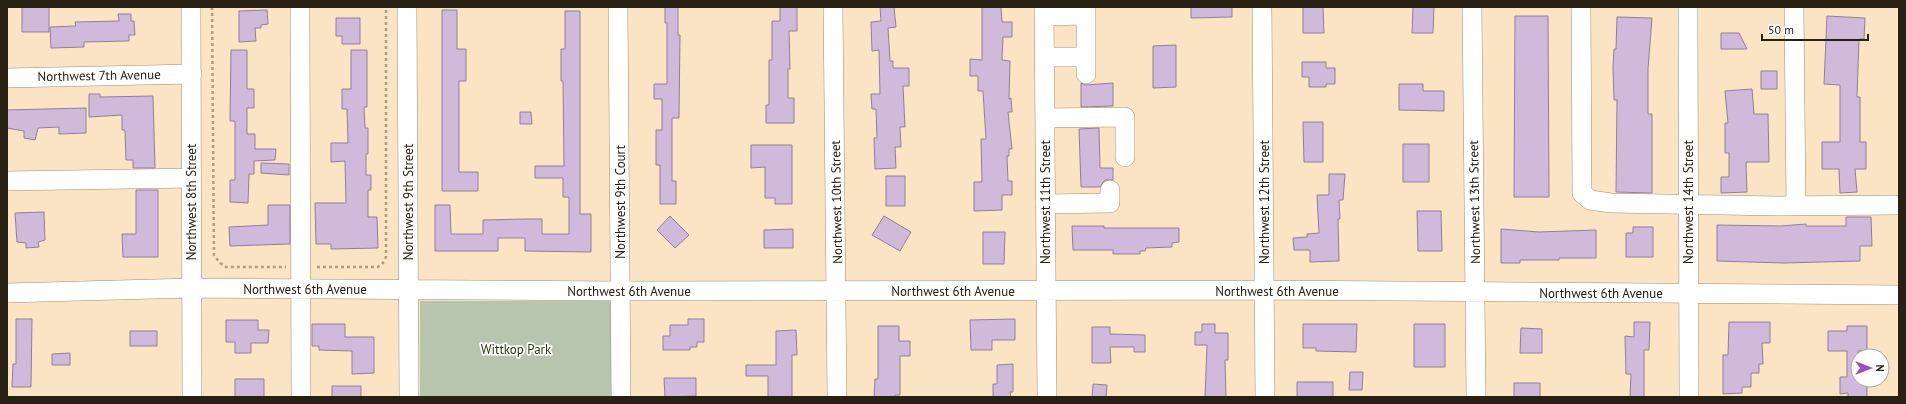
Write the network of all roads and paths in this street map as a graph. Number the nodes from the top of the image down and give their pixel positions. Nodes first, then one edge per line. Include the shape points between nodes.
1 (191, 7) edge
2 (300, 7) edge
3 (407, 7) edge
4 (618, 7) edge
5 (833, 7) edge
6 (1262, 7) edge
7 (1472, 7) edge
8 (1581, 7) edge
9 (1688, 7) edge
10 (1794, 7) edge
11 (1086, 11) edge
12 (1044, 12) edge
13 (1044, 57) junction
14 (192, 74) junction
15 (7, 78) edge
16 (1045, 118) junction
17 (1125, 156) dead end
18 (191, 178) junction
19 (7, 181) edge
20 (1110, 190) dead end
21 (1045, 204) junction
22 (1688, 204) junction
23 (1899, 205) edge
24 (1796, 206) junction
25 (191, 288) junction
26 (302, 289) junction
27 (409, 290) junction
28 (1046, 290) junction
29 (1264, 290) junction
30 (621, 291) junction
31 (836, 291) junction
32 (7, 293) edge
33 (1476, 293) junction
34 (1688, 293) junction
35 (1899, 295) edge
36 (192, 397) edge
37 (301, 397) edge
38 (409, 397) edge
39 (621, 397) edge
40 (836, 397) edge
41 (1047, 397) edge
42 (1264, 397) edge
43 (1476, 397) edge
44 (1689, 397) edge

1 - 14 street, Northwest 8th Street
2 - 26 street
3 - 27 street, Northwest 9th Street
4 - 30 street, Northwest 9th Court
5 - 31 street, Northwest 10th Street
6 - 29 street, Northwest 12th Street
7 - 33 street, Northwest 13th Street
8 - 22 street via 1582,193 1590,200 1611,203
9 - 22 street, Northwest 14th Street
10 - 24 street
11 - 12 street
11 - 13 street via 1086,66
12 - 13 street, Northwest 11th Street
13 - 16 street, Northwest 11th Street
14 - 15 street, Northwest 7th Avenue
14 - 18 street, Northwest 8th Street
16 - 17 street via 1125,117
16 - 21 street, Northwest 11th Street
18 - 19 street
18 - 25 street, Northwest 8th Street
20 - 21 street via 1110,203
21 - 28 street, Northwest 11th Street
22 - 24 street
22 - 34 street, Northwest 14th Street
23 - 24 street
25 - 26 street, Northwest 6th Avenue
25 - 32 street, Northwest 6th Avenue
25 - 36 street, Northwest 8th Street
26 - 27 street, Northwest 6th Avenue
26 - 37 street
27 - 30 street, Northwest 6th Avenue
27 - 38 street, Northwest 9th Street
28 - 29 street, Northwest 6th Avenue
28 - 31 street, Northwest 6th Avenue
28 - 41 street, Northwest 11th Street
29 - 33 street, Northwest 6th Avenue
29 - 42 street, Northwest 12th Street
30 - 31 street, Northwest 6th Avenue
30 - 39 street, Northwest 9th Court
31 - 40 street, Northwest 10th Street
33 - 34 street, Northwest 6th Avenue
33 - 43 street, Northwest 13th Street
34 - 35 street, Northwest 6th Avenue
34 - 44 street, Northwest 14th Street

